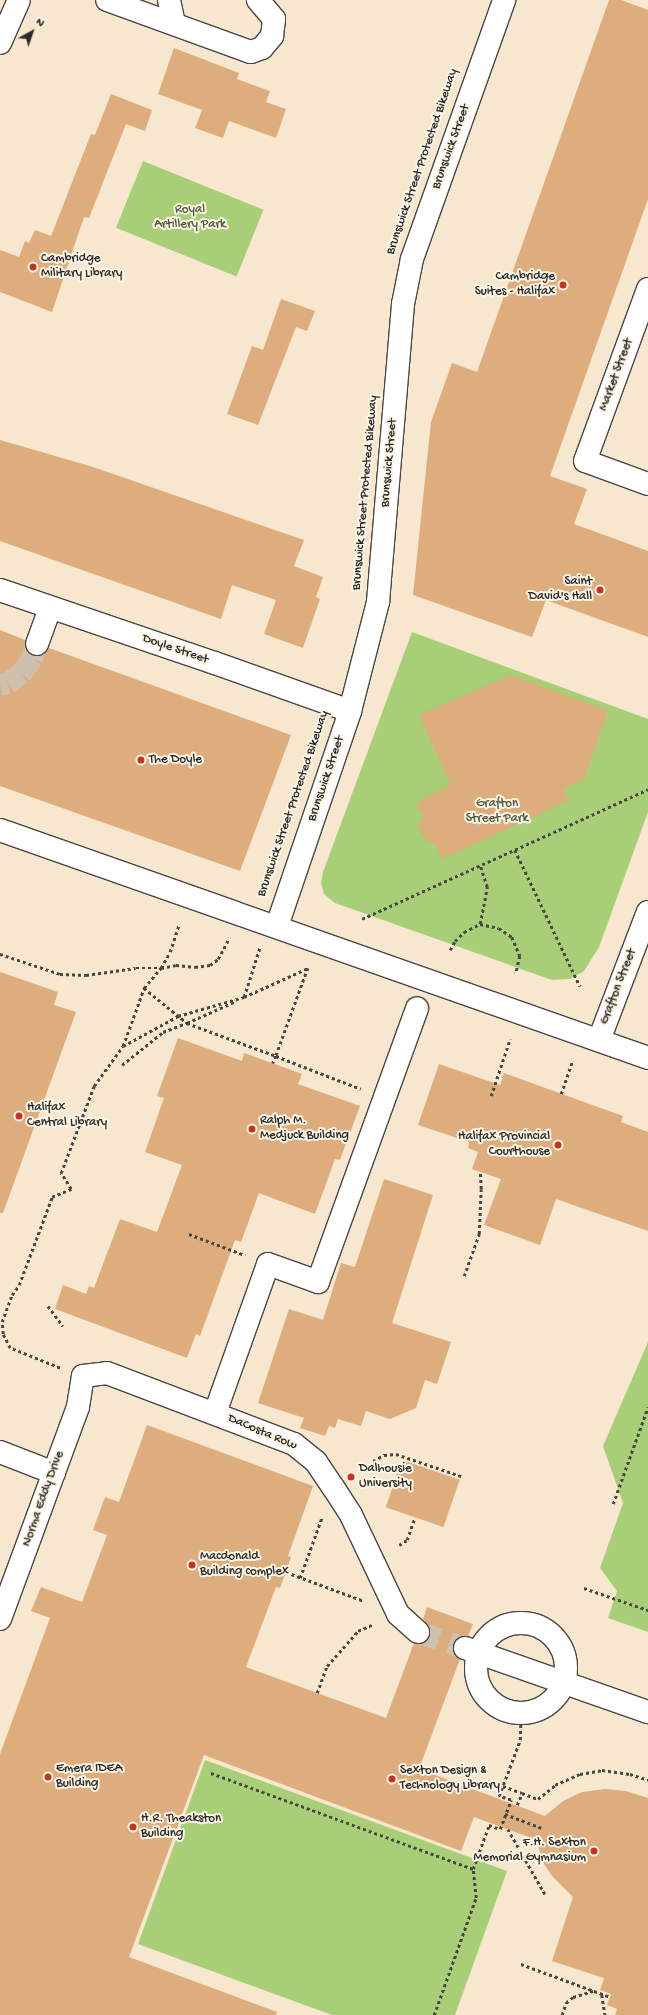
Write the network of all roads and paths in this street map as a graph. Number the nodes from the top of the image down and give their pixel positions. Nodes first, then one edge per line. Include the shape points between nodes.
1 (19, 0) edge
2 (107, 0) edge
3 (169, 0) edge
4 (258, 0) edge
5 (504, 0) edge
6 (174, 23) junction
7 (0, 43) edge
8 (648, 288) edge
9 (648, 484) edge
10 (0, 590) edge
11 (50, 608) junction
12 (37, 644) tunnel mouth
13 (350, 711) junction
14 (648, 789) edge
15 (0, 830) edge
16 (515, 850) junction
17 (480, 865) junction
18 (648, 912) edge
19 (238, 913) junction
20 (362, 919) dead end
21 (179, 924) dead end
22 (480, 924) junction
23 (271, 925) junction
24 (450, 950) dead end
25 (0, 954) edge
26 (161, 968) junction
27 (516, 974) dead end
28 (580, 986) dead end
29 (144, 988) junction
30 (244, 997) junction
31 (417, 1008) dead end
32 (178, 1016) junction
33 (187, 1023) junction
34 (510, 1039) dead end
35 (599, 1040) junction
36 (123, 1046) junction
37 (276, 1056) junction
38 (648, 1058) edge
39 (572, 1062) dead end
40 (273, 1063) dead end
41 (122, 1065) dead end
42 (358, 1088) dead end
43 (561, 1094) dead end
44 (491, 1096) dead end
45 (480, 1172) dead end
46 (189, 1234) dead end
47 (268, 1264) junction
48 (464, 1276) dead end
49 (48, 1306) dead end
50 (63, 1326) dead end
51 (74, 1373) junction
52 (648, 1407) edge
53 (215, 1413) junction
54 (0, 1452) edge
55 (373, 1461) dead end
56 (54, 1473) junction
57 (460, 1476) dead end
58 (333, 1486) junction
59 (613, 1504) dead end
60 (415, 1517) dead end
61 (399, 1545) dead end
62 (286, 1572) dead end
63 (300, 1578) junction
64 (584, 1588) dead end
65 (648, 1610) edge
66 (398, 1614) junction
67 (0, 1619) edge
68 (418, 1632) tunnel mouth
69 (471, 1650) junction
70 (565, 1682) junction
71 (317, 1693) dead end
72 (648, 1712) edge
73 (521, 1714) junction
74 (211, 1773) dead end
75 (648, 1780) edge
76 (503, 1786) junction
77 (522, 1793) junction
78 (517, 1805) dead end
79 (505, 1814) junction
80 (541, 1828) dead end
81 (508, 1830) dead end
82 (473, 1869) junction
83 (544, 1894) dead end
84 (521, 1964) dead end
85 (594, 1991) junction
86 (602, 1995) junction
87 (610, 1997) dead end
88 (434, 2015) edge
89 (562, 2015) edge
90 (605, 2015) edge

1 - 7 street
2 - 6 street
3 - 6 street
4 - 6 street via 274,19 272,36 262,48 251,52
5 - 13 street, Brunswick Street via 412,259 403,304 378,602
8 - 9 street, Market Street via 585,461
10 - 11 street, Doyle Street
11 - 12 street
11 - 13 street, Doyle Street via 208,660
13 - 23 street, Brunswick Street
14 - 16 path
15 - 19 street
16 - 17 path
16 - 28 path
17 - 20 path
17 - 22 path via 487,887
18 - 35 street, Grafton Street
19 - 23 street
19 - 26 path via 228,941 218,959 210,965 176,965
21 - 26 path via 170,952
22 - 24 path via 464,932
22 - 27 path via 499,928 512,937 520,956
23 - 30 path
23 - 35 street
25 - 26 path via 60,974 86,975 136,968
26 - 29 path
29 - 32 path
29 - 36 path
30 - 32 path
30 - 33 path
30 - 37 path via 308,968
31 - 47 street via 318,1282
32 - 33 path
32 - 36 path
33 - 37 path
33 - 41 path via 163,1032
34 - 44 path
35 - 38 street
36 - 51 path via 94,1086 61,1173 71,1190 52,1197 19,1285 12,1295 2,1322 10,1348
37 - 40 path
37 - 42 path
39 - 43 path
45 - 48 path via 479,1234
46 - 47 path
47 - 53 street
49 - 50 path
51 - 53 street, DaCosta Row via 107,1373
51 - 56 street, Norma Eddy Drive via 78,1407
52 - 59 path
53 - 58 street, DaCosta Row via 294,1444 316,1462
54 - 56 street
55 - 57 path via 384,1455 396,1454
56 - 67 street, Norma Eddy Drive
58 - 63 path
58 - 66 street, DaCosta Row via 351,1515
60 - 61 path via 407,1540
62 - 63 path
63 - 66 path
64 - 65 path
66 - 68 street, DaCosta Row
66 - 71 path via 358,1631 327,1666
69 - 70 street
69 - 70 street via 507,1624 522,1622 535,1625 548,1631 558,1641 567,1668
69 - 73 street via 477,1681 483,1694 493,1705 506,1712
70 - 72 street
70 - 73 street via 558,1695 548,1705 535,1712
73 - 76 path via 520,1740
74 - 82 path
75 - 77 path via 630,1774 602,1770 580,1774 555,1785 538,1799
76 - 77 path
76 - 79 path via 499,1796 511,1800
77 - 78 path
79 - 80 path
79 - 82 path via 500,1829 489,1825
81 - 83 path
82 - 88 path via 476,1898
84 - 85 path
85 - 86 path
85 - 89 path via 573,1997 566,2003
86 - 87 path
86 - 90 path

